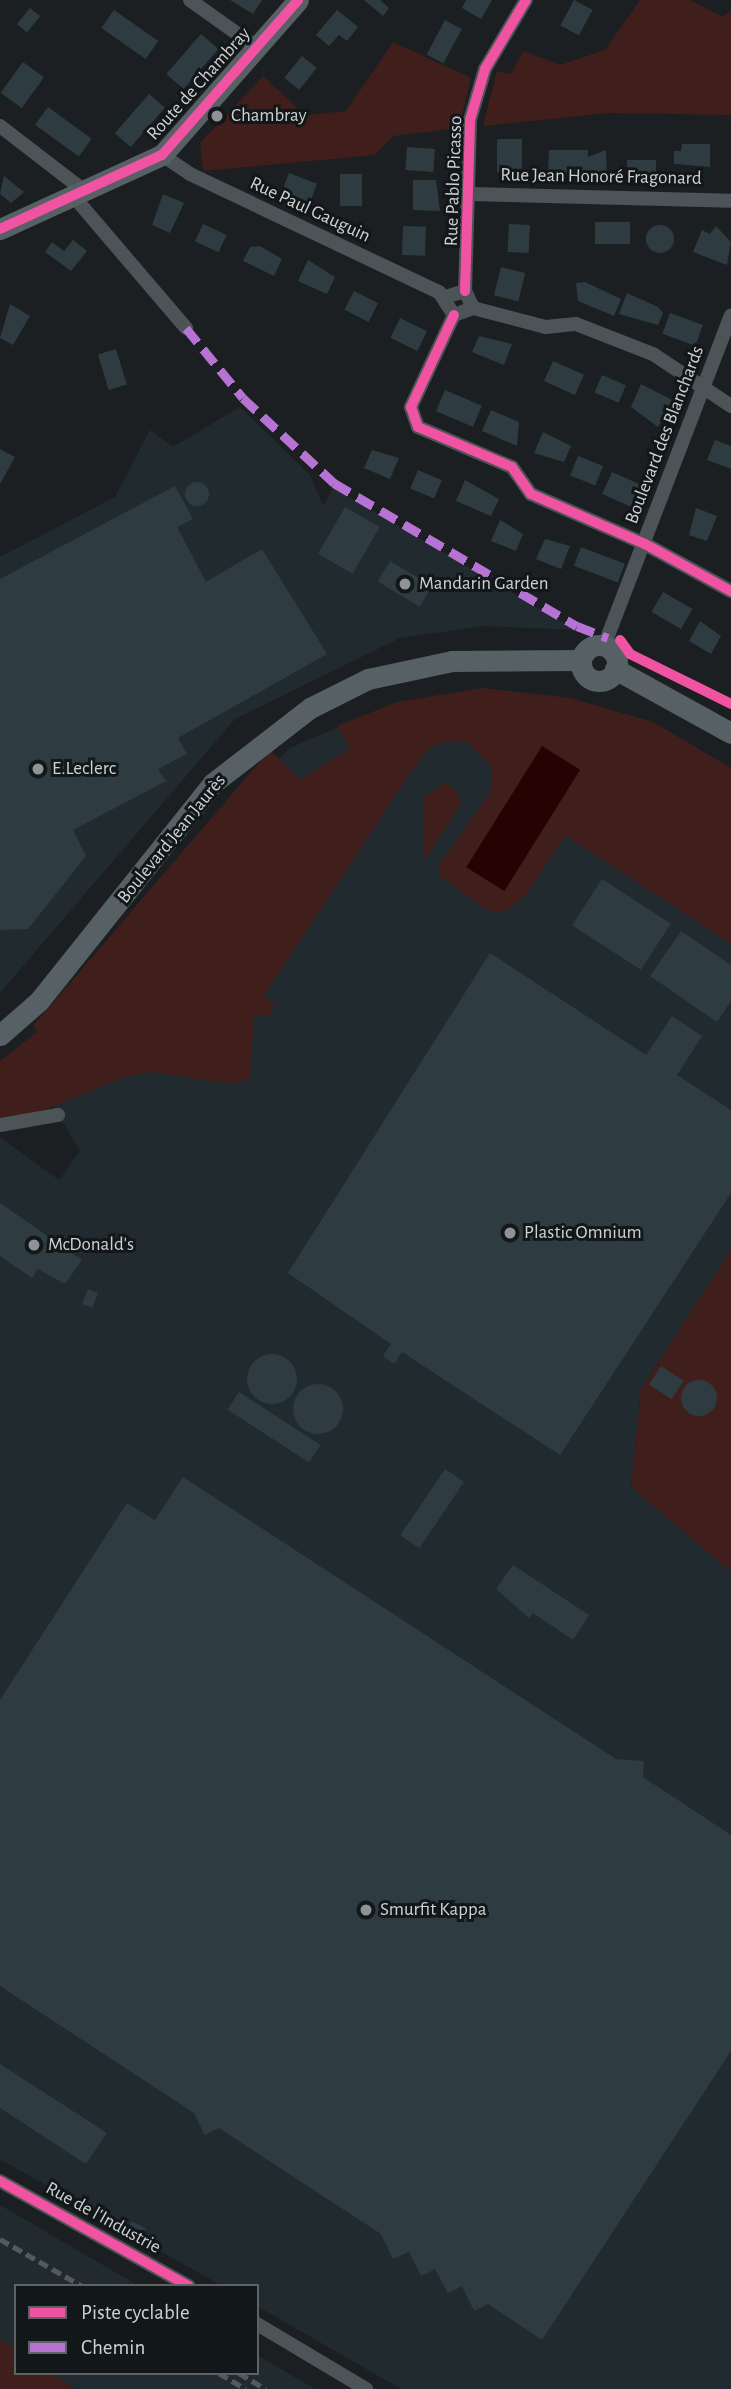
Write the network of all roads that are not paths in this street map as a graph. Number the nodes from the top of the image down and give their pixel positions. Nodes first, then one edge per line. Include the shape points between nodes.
1 (190, 0) edge
2 (298, 0) edge
3 (526, 0) edge
4 (256, 47) junction
5 (0, 126) edge
6 (162, 155) junction
7 (470, 194) junction
8 (81, 195) junction
9 (731, 201) edge
10 (0, 229) edge
11 (465, 291) junction
12 (445, 297) junction
13 (473, 308) junction
14 (454, 315) junction
15 (731, 316) edge
16 (186, 328) dead end
17 (704, 386) junction
18 (731, 406) edge
19 (645, 544) junction
20 (731, 591) edge
21 (604, 646) junction
22 (581, 660) junction
23 (615, 669) junction
24 (731, 733) edge
25 (0, 1035) edge
26 (58, 1115) dead end
27 (0, 1125) edge
28 (0, 2181) edge
29 (184, 2284) edge
30 (259, 2325) edge
31 (366, 2389) edge

1 - 4 street
2 - 4 main road, Route de Chambray
3 - 7 street, Rue Pablo Picasso via 485,69 470,120
4 - 6 main road, Route de Chambray
5 - 8 street
6 - 8 main road, Route de Chambray
6 - 12 street, Rue Paul Gauguin via 190,174
7 - 9 street, Rue Jean Honoré Fragonard
7 - 11 street, Rue Pablo Picasso
8 - 10 main road, Route de Chambray
8 - 16 street
11 - 12 street
11 - 13 street
12 - 14 street
13 - 14 street
13 - 17 street via 546,327 576,324 653,354
14 - 19 street via 411,407 418,427 512,467 531,494
15 - 17 street, Boulevard des Blanchards
17 - 18 street
17 - 19 street, Boulevard des Blanchards
19 - 20 street
19 - 21 street, Boulevard des Blanchards
21 - 22 main road via 592,646
21 - 23 main road via 616,658
22 - 23 main road via 586,676 597,681
22 - 25 main road, Boulevard Jean Jaurès via 452,661 368,680 310,708 213,783 39,1001
23 - 24 main road
26 - 27 street
28 - 29 street, Rue de l'Industrie
30 - 31 street

